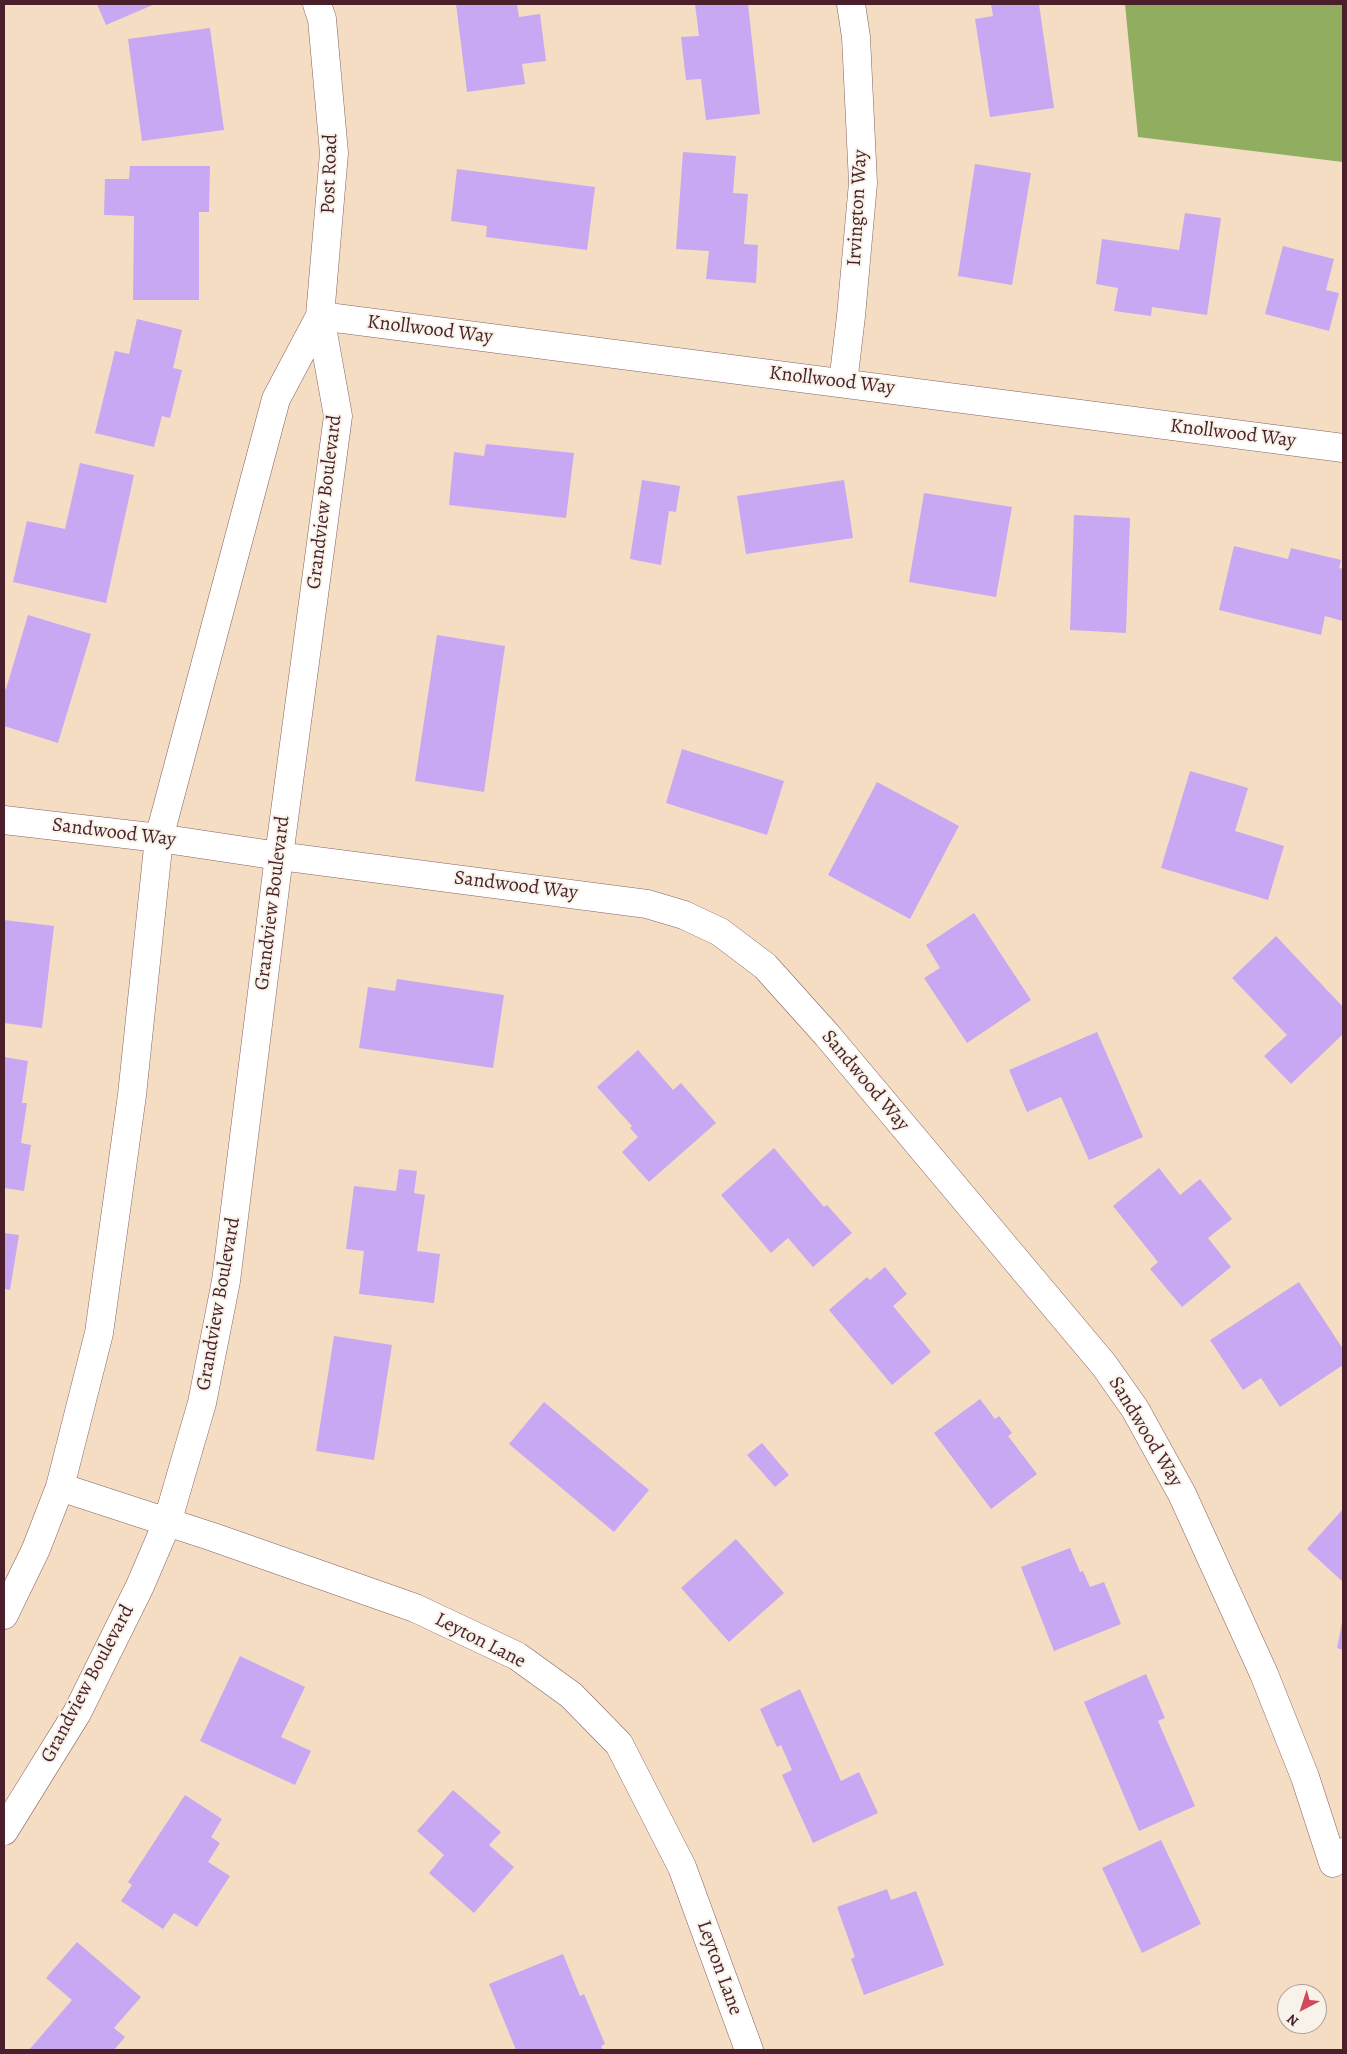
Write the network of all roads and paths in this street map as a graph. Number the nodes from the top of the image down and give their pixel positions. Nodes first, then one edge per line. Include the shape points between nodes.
1 (317, 4) edge
2 (851, 4) edge
3 (320, 316) junction
4 (843, 382) junction
5 (1343, 448) edge
6 (4, 820) edge
7 (160, 838) junction
8 (279, 856) junction
9 (60, 1487) junction
10 (167, 1523) junction
11 (4, 1615) edge
12 (4, 1831) edge
13 (1343, 1852) edge
14 (749, 2050) edge

1 - 3 street, Post Road via 322,19 334,152
2 - 4 street, Irvington Way via 856,37 863,183
3 - 4 street, Knollwood Way
3 - 7 street via 276,398
3 - 8 street, Grandview Boulevard via 338,416
4 - 5 street, Knollwood Way
6 - 7 street, Sandwood Way
7 - 8 street, Sandwood Way
7 - 9 street via 132,1095 99,1333
8 - 10 street, Grandview Boulevard via 226,1281 202,1403
8 - 13 street, Sandwood Way via 647,904 684,915 720,932 765,966 1098,1358 1136,1408 1182,1494 1264,1674 1305,1777 1333,1863
9 - 10 street, Leyton Lane
9 - 11 street via 36,1549
10 - 12 street, Grandview Boulevard via 140,1586 77,1713
10 - 14 street, Leyton Lane via 415,1608 517,1656 571,1695 619,1744 682,1867

